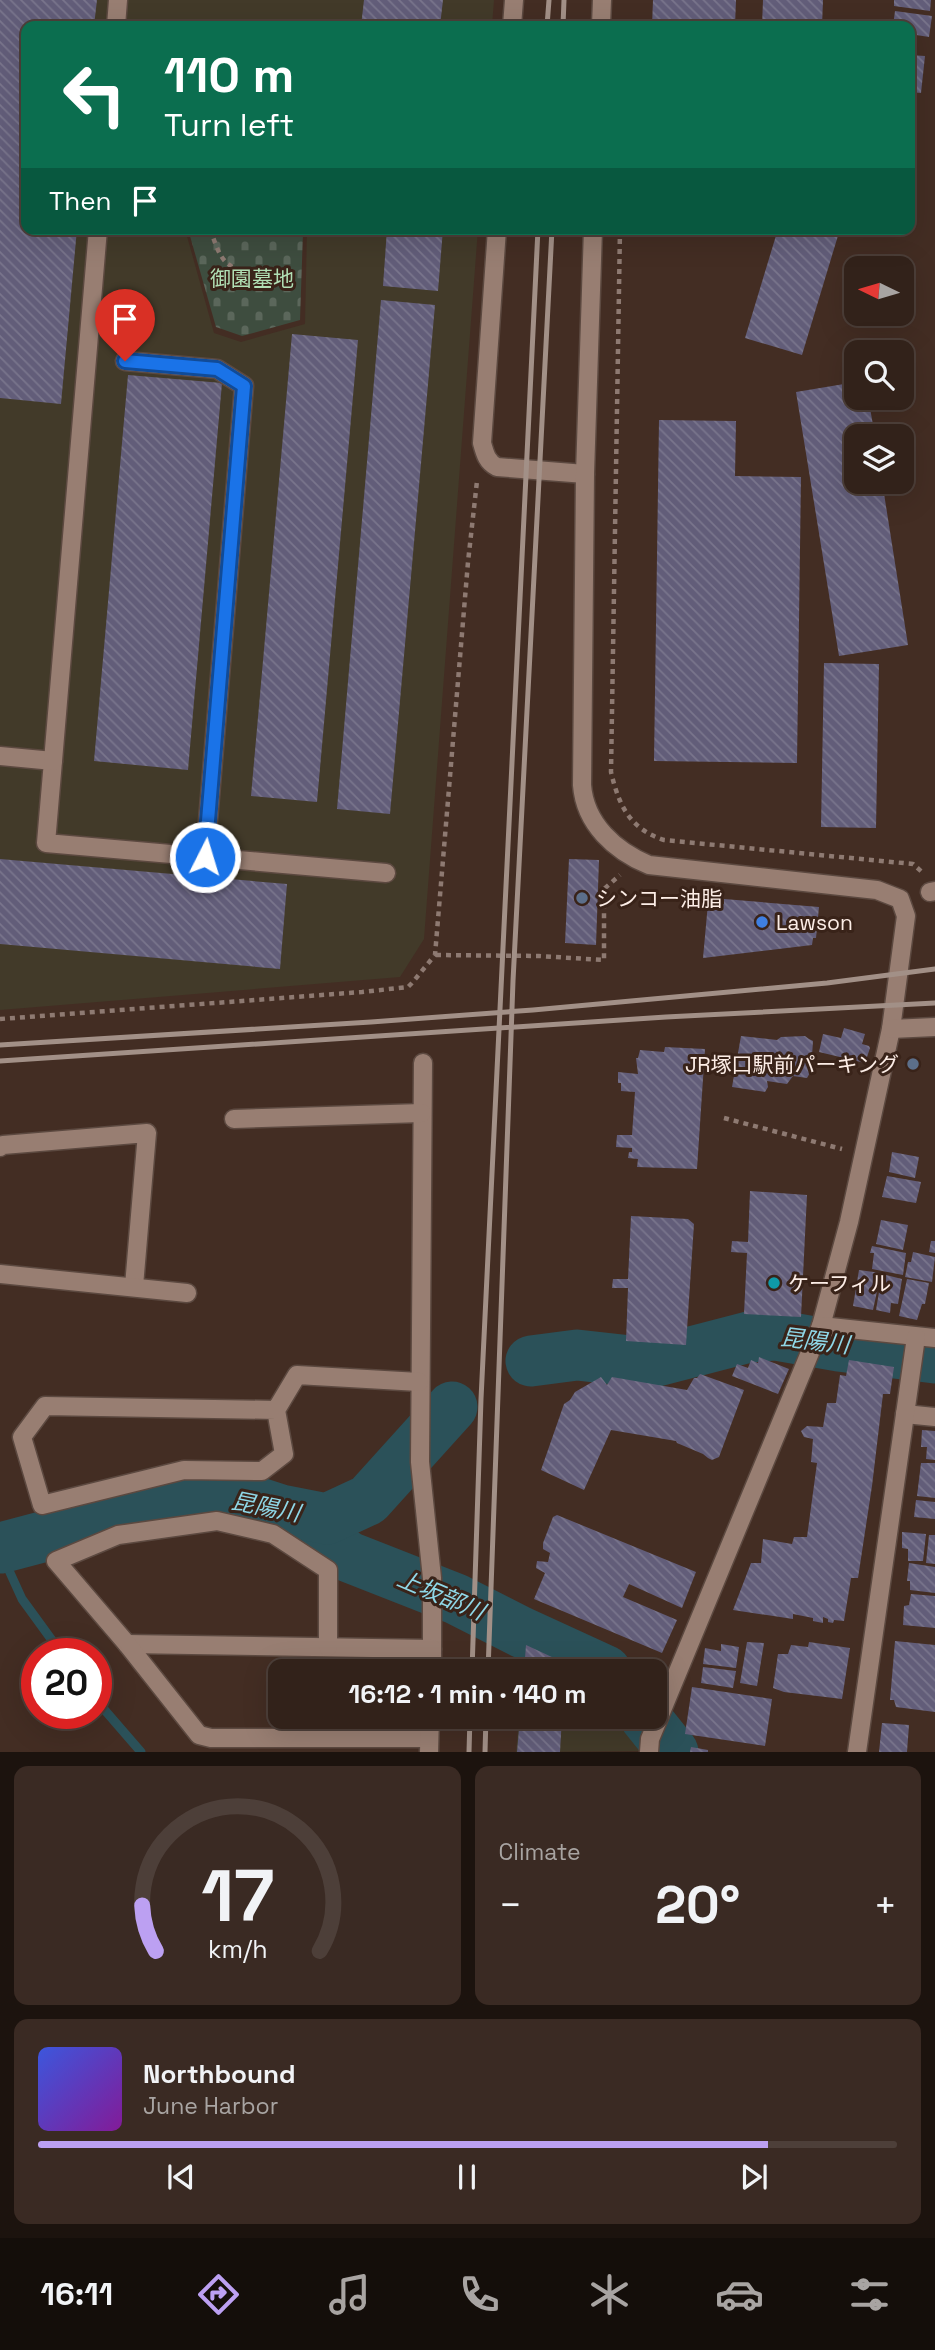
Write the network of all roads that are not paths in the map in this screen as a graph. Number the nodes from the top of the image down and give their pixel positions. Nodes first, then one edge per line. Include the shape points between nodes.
1 (118, 0) edge
2 (514, 0) edge
3 (602, 0) edge
4 (116, 21) edge
5 (512, 21) edge
6 (601, 21) edge
7 (97, 235) edge
8 (497, 235) edge
9 (593, 235) edge
10 (125, 361) dead end
11 (585, 474) junction
12 (0, 756) edge
13 (53, 761) junction
14 (205, 857) junction
15 (386, 873) dead end
16 (935, 1027) edge
17 (891, 1029) junction
18 (423, 1063) dead end
19 (422, 1113) junction
20 (234, 1119) dead end
21 (0, 1147) edge
22 (0, 1274) edge
23 (134, 1286) junction
24 (187, 1293) dead end
25 (820, 1329) junction
26 (935, 1338) edge
27 (916, 1340) junction
28 (419, 1382) junction
29 (276, 1410) junction
30 (905, 1414) junction
31 (935, 1417) edge
32 (127, 1644) junction
33 (328, 1647) junction
34 (432, 1649) junction
35 (432, 1659) edge
36 (429, 1745) edge
37 (650, 1745) edge
38 (857, 1752) edge

1 - 4 street
2 - 5 street
3 - 6 street
7 - 13 street
8 - 11 street via 482,443 497,467
9 - 11 street
10 - 14 street via 217,369 244,386
11 - 17 street via 582,785 588,812 621,850 649,865 877,890 900,899 906,916
12 - 13 street
13 - 14 street via 46,843
14 - 15 street
16 - 17 street
17 - 25 street via 849,1222
18 - 19 street
19 - 20 street
19 - 28 street
21 - 23 street via 147,1133
22 - 23 street
23 - 24 street
25 - 27 street
25 - 37 street
26 - 27 street
27 - 30 street
28 - 29 street via 297,1375
28 - 34 street
29 - 29 street via 45,1406 22,1437 42,1505 184,1470 262,1471 284,1454
30 - 31 street
30 - 38 street
32 - 33 street
32 - 33 street via 56,1561 118,1535 217,1521 273,1534 328,1570
32 - 36 street via 199,1735
33 - 34 street
34 - 35 street

